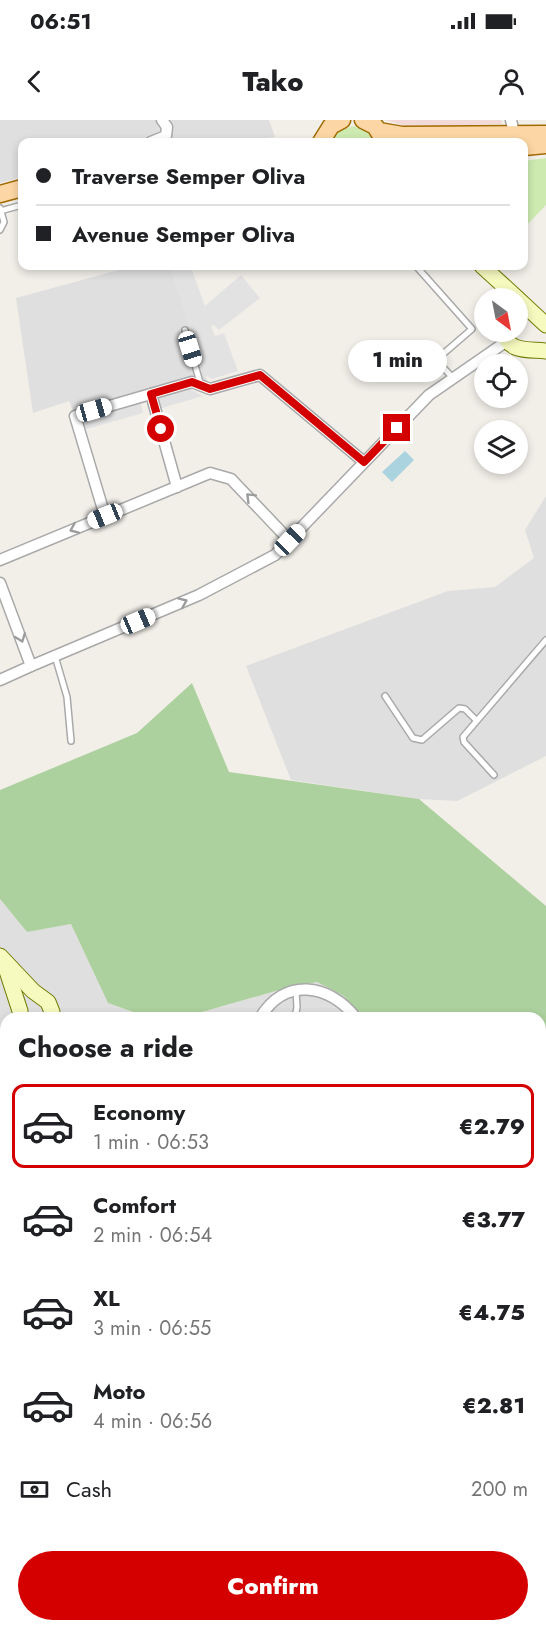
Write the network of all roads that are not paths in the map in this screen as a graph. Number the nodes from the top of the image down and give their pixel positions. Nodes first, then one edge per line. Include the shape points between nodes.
1 (162, 120) edge
2 (376, 128) edge
3 (546, 134) edge
4 (516, 136) edge
5 (161, 138) edge
6 (528, 140) edge
7 (546, 145) edge
8 (18, 191) edge
9 (18, 205) edge
10 (0, 206) edge
11 (0, 230) edge
12 (420, 270) edge
13 (478, 270) edge
14 (486, 270) edge
15 (497, 288) edge
16 (505, 288) edge
17 (528, 314) edge
18 (546, 325) edge
19 (185, 330) dead end
20 (498, 342) edge
21 (511, 342) edge
22 (546, 351) edge
23 (453, 378) junction
24 (201, 386) junction
25 (151, 394) junction
26 (364, 462) junction
27 (177, 486) junction
28 (105, 516) junction
29 (290, 540) junction
30 (0, 560) edge
31 (0, 583) edge
32 (546, 640) edge
33 (55, 656) junction
34 (31, 666) junction
35 (0, 680) edge
36 (385, 696) dead end
37 (476, 720) junction
38 (71, 741) dead end
39 (494, 775) dead end
40 (2, 959) edge
41 (296, 991) junction
42 (43, 999) junction
43 (20, 1012) edge
44 (21, 1012) edge
45 (52, 1012) edge
46 (265, 1012) edge
47 (296, 1012) edge
48 (350, 1012) edge

1 - 5 street via 167,127 166,136
2 - 4 main road via 402,135
3 - 4 main road
6 - 7 main road
8 - 10 main road
9 - 10 lane
10 - 11 lane via 4,222
12 - 23 lane via 472,329 436,360
13 - 15 street
14 - 16 street
17 - 18 street
19 - 24 lane
20 - 23 street
21 - 22 street via 517,348
23 - 26 street via 429,395
24 - 25 street via 192,382
24 - 26 street via 210,389 260,375
25 - 27 street
25 - 28 street via 75,416
26 - 29 street
27 - 28 street
29 -> 27 street via 231,479 210,473
28 -> 30 street
33 -> 29 street via 199,595 275,555
31 -> 34 street
32 - 37 lane
33 - 34 street
33 - 38 lane via 68,697
34 - 35 street
36 - 37 lane via 413,738 422,740 459,708
37 - 39 lane via 463,737 464,742
40 - 42 street
40 - 43 street
41 - 46 street via 272,1003
41 - 47 lane
41 - 48 street via 317,990
42 - 44 street via 28,999
42 - 45 street

